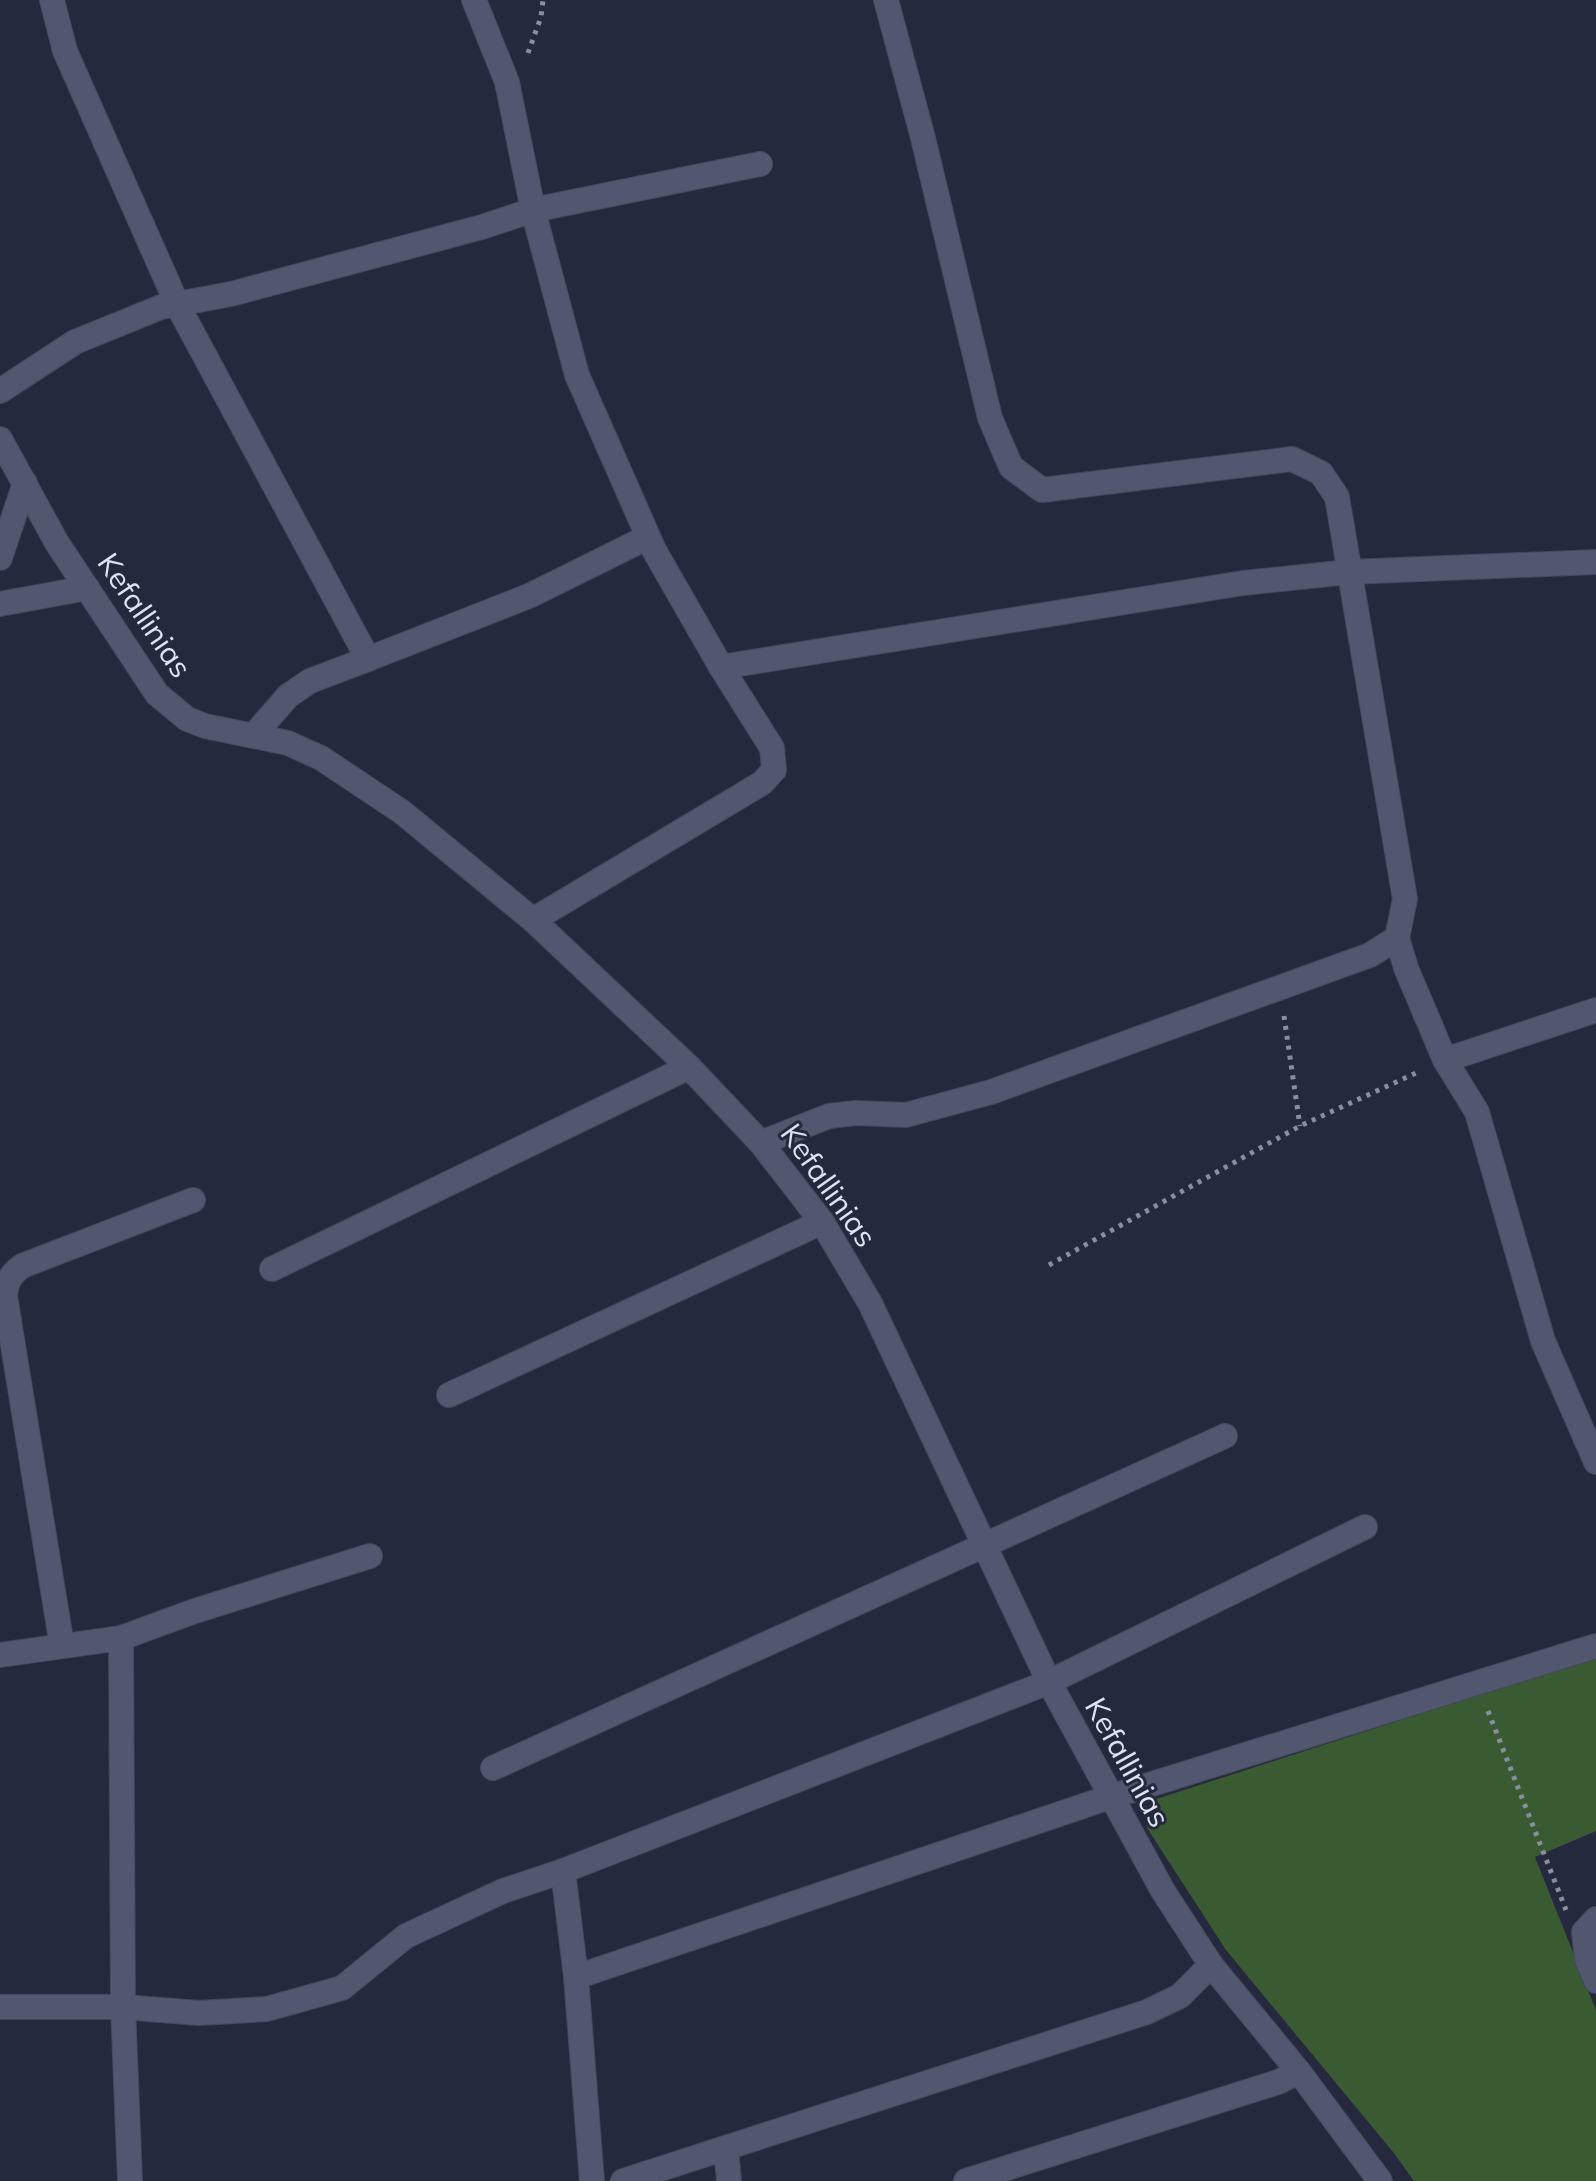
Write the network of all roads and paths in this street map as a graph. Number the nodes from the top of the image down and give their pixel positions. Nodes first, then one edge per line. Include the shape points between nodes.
1 (52, 0) edge
2 (474, 0) edge
3 (543, 0) edge
4 (886, 0) edge
5 (507, 82) junction
6 (760, 164) dead end
7 (533, 210) junction
8 (178, 306) junction
9 (0, 391) edge
10 (0, 439) edge
11 (25, 483) junction
12 (648, 537) junction
13 (0, 558) edge
14 (1596, 562) edge
15 (1349, 572) junction
16 (87, 588) junction
17 (0, 604) edge
18 (368, 659) junction
19 (721, 667) junction
20 (255, 734) junction
21 (533, 920) junction
22 (1397, 938) junction
23 (1280, 986) junction
24 (1596, 1010) edge
25 (1445, 1060) junction
26 (689, 1067) junction
27 (1300, 1126) junction
28 (761, 1143) junction
29 (193, 1200) dead end
30 (822, 1222) junction
31 (1049, 1265) dead end
32 (272, 1269) dead end
33 (449, 1395) dead end
34 (1225, 1436) dead end
35 (1596, 1462) edge
36 (1365, 1527) dead end
37 (984, 1544) junction
38 (370, 1556) dead end
39 (121, 1638) junction
40 (62, 1646) junction
41 (1596, 1646) edge
42 (0, 1655) edge
43 (1476, 1681) junction
44 (1049, 1682) junction
45 (493, 1768) dead end
46 (1110, 1797) junction
47 (563, 1871) junction
48 (1590, 1925) edge
49 (1211, 1965) junction
50 (576, 1977) junction
51 (1596, 1981) edge
52 (0, 2007) edge
53 (123, 2007) junction
54 (1299, 2072) junction
55 (726, 2148) junction
56 (130, 2181) edge
57 (592, 2181) edge
58 (623, 2181) edge
59 (729, 2181) edge
60 (966, 2181) edge
61 (1380, 2181) edge

1 - 8 street via 65,51
2 - 5 street
3 - 5 path via 528,53
4 - 15 street via 990,418 1011,467 1042,490 1292,459 1321,473 1337,497
5 - 7 street
6 - 7 street
7 - 8 street
7 - 12 street via 577,375
8 - 9 street via 161,307 75,342
8 - 18 street
10 - 11 street, Kefallinias
11 - 13 street
11 - 16 street, Kefallinias
12 - 18 street via 529,596
12 - 19 street
14 - 15 street
15 - 19 street via 1243,583
15 - 22 street via 1405,899
16 - 17 street
16 - 20 street, Kefallinias via 169,707 205,726
18 - 20 street via 310,681 288,696
19 - 21 street via 772,748 774,770 762,783
20 - 21 street, Kefallinias via 310,753 358,781 432,834
21 - 26 street, Kefallinias
22 - 23 street via 1370,955
22 - 25 street
23 - 27 path
23 - 28 street via 991,1092 906,1115 829,1116
24 - 25 street
25 - 27 path
25 - 35 street via 1477,1112 1543,1341
26 - 28 street, Kefallinias
26 - 32 street
27 - 31 path
28 - 30 street, Kefallinias
29 - 40 street via 22,1266 6,1287
30 - 33 street
30 - 37 street, Kefallinias via 870,1303
34 - 37 street
36 - 44 street
37 - 44 street, Kefallinias
37 - 45 street
38 - 39 street
39 - 40 street
39 - 53 street
40 - 42 street
41 - 43 street
43 - 46 street
43 - 48 path via 1559,1897 1571,1918
44 - 46 street, Kefallinias
44 - 47 street
46 - 49 street, Kefallinias
46 - 50 street
47 - 50 street
47 - 53 street via 503,1891 406,1936 342,1988 267,2009 199,2013
48 - 51 street via 1587,1959
49 - 54 street, Kefallinias
49 - 55 street via 1180,1996 1147,2012
50 - 57 street
52 - 53 street
53 - 56 street
54 - 60 street
54 - 61 street, Kefallinias
55 - 58 street
55 - 59 street

